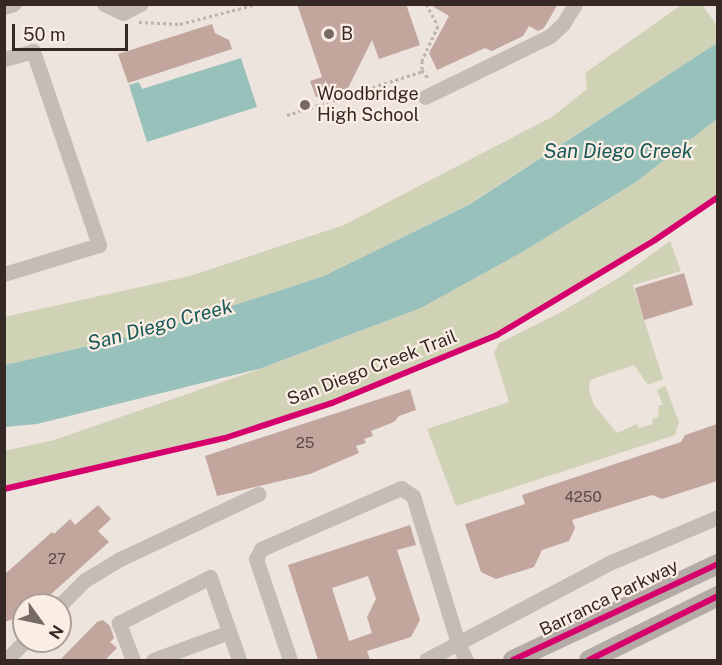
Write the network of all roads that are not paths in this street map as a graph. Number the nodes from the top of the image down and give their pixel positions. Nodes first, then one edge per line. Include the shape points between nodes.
1 (14, 4) edge
2 (104, 4) edge
3 (141, 4) edge
4 (575, 4) edge
5 (4, 8) edge
6 (4, 59) edge
7 (425, 97) dead end
8 (4, 274) edge
9 (258, 494) dead end
10 (717, 517) edge
11 (717, 564) edge
12 (72, 593) edge
13 (717, 596) edge
14 (229, 632) junction
15 (458, 643) junction
16 (133, 660) edge
17 (153, 660) edge
18 (239, 660) edge
19 (290, 660) edge
20 (426, 660) edge
21 (466, 660) edge
22 (513, 660) edge
23 (589, 660) edge

1 - 5 street
2 - 3 street via 123,14
4 - 7 street via 550,36
6 - 8 street via 33,51 99,245
9 - 12 street via 120,559 85,580
10 - 15 street via 609,563
11 - 22 main road, Barranca Parkway
13 - 23 main road
14 - 16 street via 210,577 119,623
14 - 17 street
14 - 18 street
15 - 19 street via 413,496 401,488 261,549 256,560
15 - 20 street
15 - 21 street

